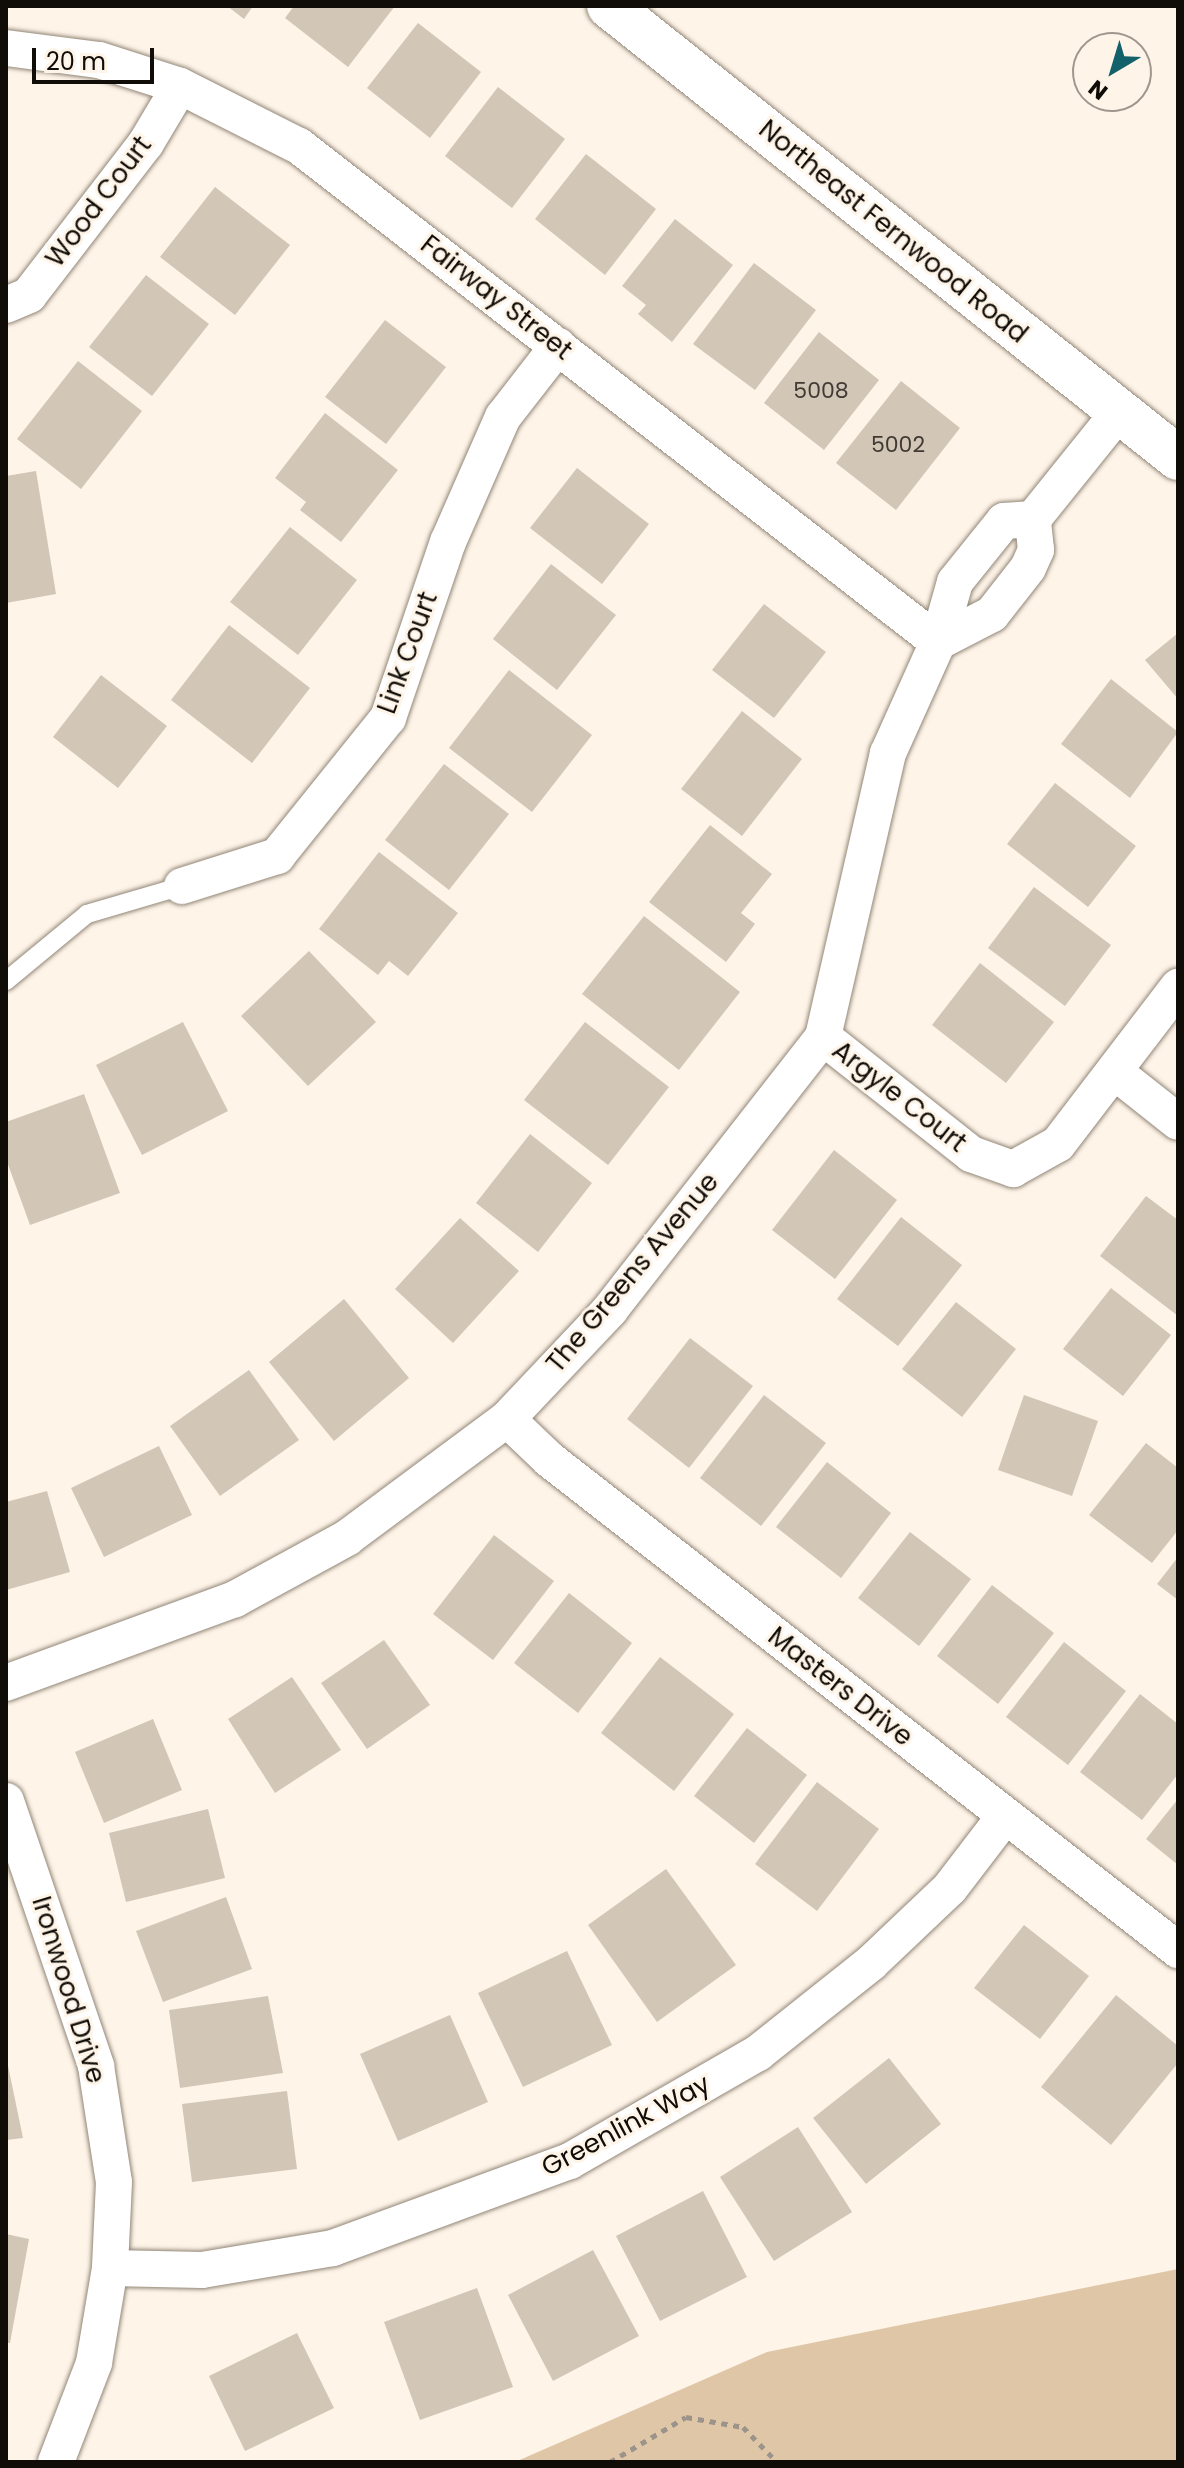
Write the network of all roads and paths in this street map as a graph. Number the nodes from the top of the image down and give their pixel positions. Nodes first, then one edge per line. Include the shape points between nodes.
1 (609, 6) edge
2 (6, 48) edge
3 (180, 86) junction
4 (6, 305) edge
5 (558, 346) junction
6 (1119, 412) junction
7 (1178, 458) edge
8 (1033, 519) junction
9 (938, 642) junction
10 (182, 886) joint
11 (6, 981) edge
12 (1178, 987) edge
13 (823, 1037) junction
14 (1115, 1072) junction
15 (1178, 1122) edge
16 (507, 1419) junction
17 (6, 1683) edge
18 (6, 1801) edge
19 (1005, 1816) junction
20 (1178, 1950) edge
21 (110, 2268) junction
22 (56, 2462) edge
23 (610, 2462) edge
24 (777, 2462) edge

1 - 6 street, Northeast Fernwood Road
2 - 3 street, Fairway Street via 99,60
3 - 4 street, Wood Court via 146,143 29,295
3 - 5 street, Fairway Street via 299,146
5 - 9 street, Fairway Street
5 - 10 street, Link Court via 503,417 448,542 388,718 277,856
6 - 7 street, Northeast Fernwood Road
6 - 8 street
8 - 9 street, The Greens Avenue via 1004,521 955,582
8 - 9 street via 1036,550 1028,568 992,614
9 - 13 street, The Greens Avenue via 888,753
10 - 11 lane via 87,914
12 - 14 street, Argyle Court
13 - 14 street, Argyle Court via 971,1154 1013,1169 1058,1144
13 - 16 street, The Greens Avenue via 610,1310
14 - 15 street
16 - 17 street, The Greens Avenue via 347,1538 235,1599
16 - 19 street, Masters Drive
18 - 21 street, Ironwood Drive via 96,2066 114,2182
19 - 20 street, Masters Drive
19 - 21 street, Greenlink Way via 950,1888 849,1981 758,2053 570,2161 333,2248 202,2270
21 - 22 street, Ironwood Drive via 94,2363
23 - 24 path via 686,2417 743,2427

